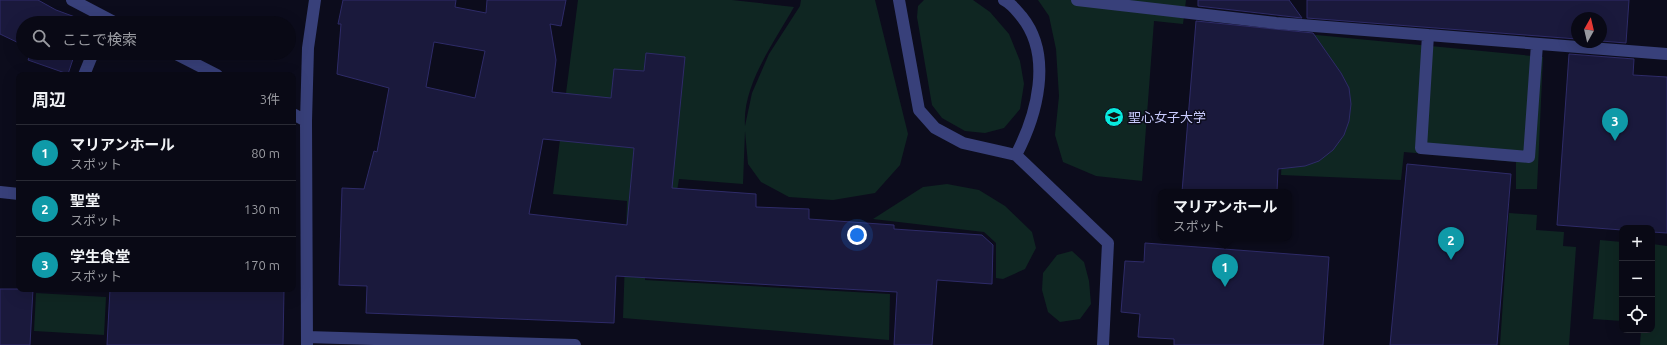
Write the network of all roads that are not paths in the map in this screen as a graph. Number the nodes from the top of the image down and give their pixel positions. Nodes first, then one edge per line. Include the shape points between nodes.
1 (72, 0) edge
2 (315, 0) edge
3 (899, 0) edge
4 (1004, 0) edge
5 (1077, 0) edge
6 (100, 16) edge
7 (1428, 35) junction
8 (1537, 44) junction
9 (1667, 54) edge
10 (90, 60) edge
11 (188, 60) edge
12 (85, 72) edge
13 (211, 72) edge
14 (296, 116) edge
15 (306, 121) junction
16 (1016, 155) junction
17 (0, 192) edge
18 (16, 194) edge
19 (307, 341) edge
20 (575, 345) edge
21 (1103, 345) edge

1 - 6 street
2 - 15 street via 308,48
3 - 16 street via 919,110 935,128 963,143
4 - 16 street via 1011,3 1030,27 1040,60 1038,99
5 - 7 street via 1276,23
7 - 8 street
7 - 8 street via 1421,148 1529,157
8 - 9 street
10 - 12 street
11 - 13 street
14 - 15 street
15 - 19 street
16 - 21 street via 1108,243
17 - 18 street
19 - 20 street

